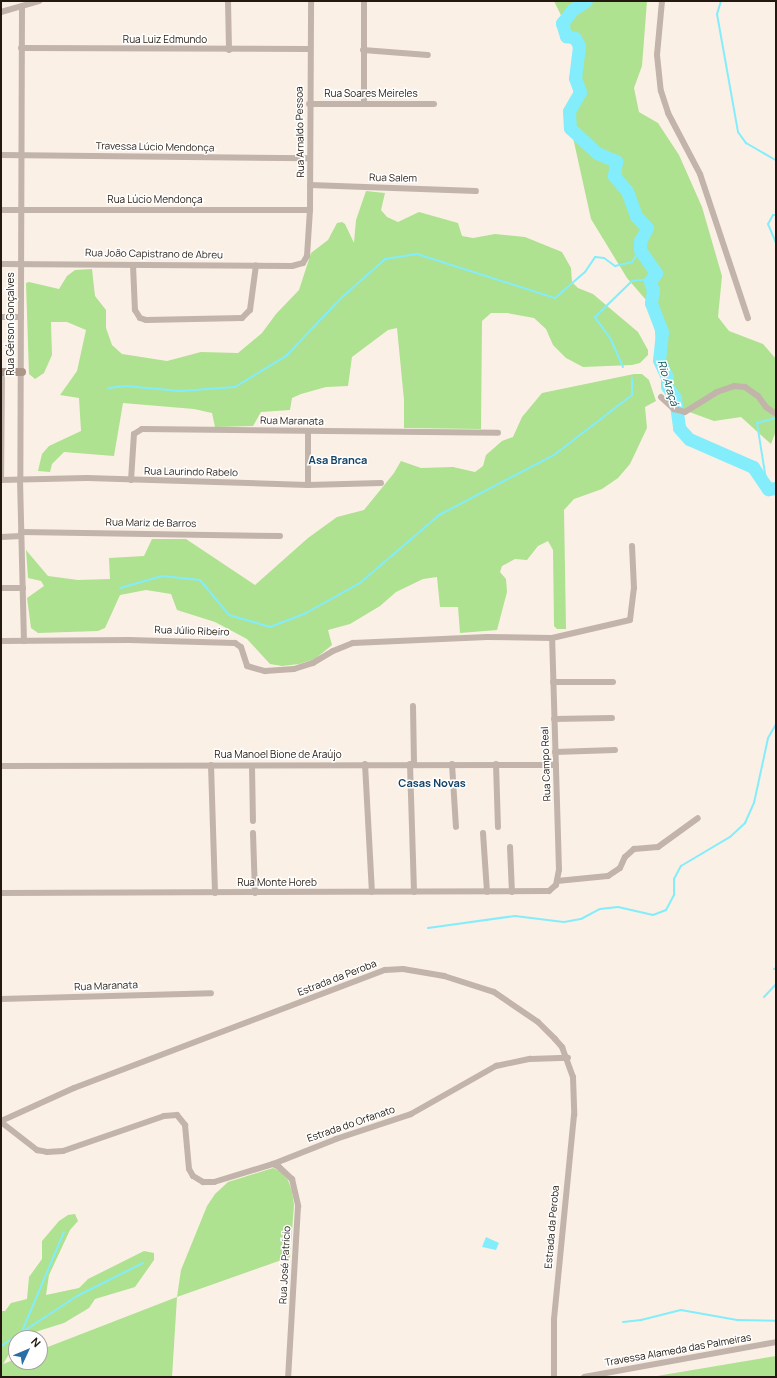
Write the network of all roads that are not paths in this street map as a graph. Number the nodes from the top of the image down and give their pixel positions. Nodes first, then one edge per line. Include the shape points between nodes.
1 (40, 1) edge
2 (228, 1) edge
3 (311, 1) edge
4 (364, 1) edge
5 (662, 1) edge
6 (22, 6) junction
7 (1, 12) edge
8 (21, 48) junction
9 (309, 49) junction
10 (229, 50) junction
11 (363, 50) junction
12 (428, 55) dead end
13 (364, 103) junction
14 (309, 104) junction
15 (434, 104) dead end
16 (1, 155) edge
17 (21, 155) junction
18 (309, 158) junction
19 (310, 185) junction
20 (476, 191) dead end
21 (1, 210) edge
22 (22, 210) junction
23 (310, 210) junction
24 (305, 262) joint
25 (1, 264) edge
26 (21, 264) junction
27 (133, 264) junction
28 (256, 265) junction
29 (1, 317) edge
30 (21, 317) junction
31 (748, 318) dead end
32 (1, 372) edge
33 (22, 372) junction
34 (661, 397) dead end
35 (775, 414) edge
36 (308, 431) junction
37 (498, 433) dead end
38 (20, 479) junction
39 (1, 480) edge
40 (131, 480) junction
41 (381, 483) dead end
42 (308, 484) junction
43 (21, 534) junction
44 (280, 536) dead end
45 (1, 537) edge
46 (632, 546) dead end
47 (1, 588) edge
48 (23, 588) junction
49 (552, 638) junction
50 (1, 641) edge
51 (24, 641) junction
52 (553, 682) junction
53 (613, 682) dead end
54 (413, 706) dead end
55 (612, 718) dead end
56 (554, 719) junction
57 (615, 750) dead end
58 (555, 752) junction
59 (365, 764) junction
60 (412, 764) junction
61 (452, 764) junction
62 (496, 764) junction
63 (211, 765) junction
64 (556, 765) junction
65 (1, 766) edge
66 (252, 766) junction
67 (698, 818) dead end
68 (253, 821) dead end
69 (456, 827) dead end
70 (498, 827) dead end
71 (253, 833) dead end
72 (483, 833) dead end
73 (510, 847) dead end
74 (557, 881) junction
75 (553, 889) joint
76 (372, 892) junction
77 (414, 892) junction
78 (487, 892) junction
79 (512, 892) junction
80 (1, 893) edge
81 (215, 893) junction
82 (255, 893) junction
83 (211, 993) dead end
84 (1, 999) edge
85 (568, 1058) junction
86 (1, 1121) edge
87 (273, 1164) junction
88 (776, 1342) edge
89 (288, 1377) edge
90 (554, 1377) edge
91 (584, 1377) edge

1 - 6 street
2 - 10 street
3 - 9 street, Rua Arnaldo Pessoa
4 - 11 street
5 - 31 street via 657,55 661,91 668,113 702,180
6 - 7 street
6 - 8 street, Rua Gérson Gonçalves
8 - 10 street, Rua Luiz Edmundo
8 - 17 street, Rua Gérson Gonçalves
9 - 10 street, Rua Luiz Edmundo
9 - 14 street, Rua Arnaldo Pessoa
11 - 12 street
11 - 13 street
13 - 14 street, Rua Soares Meireles
13 - 15 street, Rua Soares Meireles
14 - 18 street, Rua Arnaldo Pessoa
16 - 17 street, Travessa Lúcio Mendonça
17 - 18 street, Travessa Lúcio Mendonça
17 - 22 street, Rua Gérson Gonçalves
18 - 19 street, Rua Arnaldo Pessoa
19 - 20 street, Rua Salem
19 - 23 street, Rua Arnaldo Pessoa
21 - 22 street, Rua Lúcio Mendonça
22 - 23 street, Rua Lúcio Mendonça
22 - 26 street, Rua Gérson Gonçalves
23 - 24 street, Rua Arnaldo Pessoa
24 - 28 street, Rua João Capistrano de Abreu via 292,266
25 - 26 street, Rua João Capistrano de Abreu
26 - 27 street, Rua João Capistrano de Abreu
26 - 30 street, Rua Gérson Gonçalves
27 - 28 street, Rua João Capistrano de Abreu
27 - 28 street via 136,314 146,320 242,318 250,310
29 - 30 street
30 - 33 street, Rua Gérson Gonçalves
32 - 33 street
32 - 39 street
33 - 38 street, Rua Gérson Gonçalves
34 - 35 street via 681,412 724,389 734,386 745,387 758,396
36 - 37 street, Rua Maranata
36 - 40 street, Rua Maranata via 138,430 133,438
36 - 42 street
38 - 39 street, Rua Laurindo Rabelo
38 - 40 street, Rua Laurindo Rabelo
38 - 43 street, Rua Gérson Gonçalves
40 - 42 street, Rua Laurindo Rabelo
41 - 42 street, Rua Laurindo Rabelo
43 - 44 street, Rua Mariz de Barros
43 - 45 street, Rua Mariz de Barros
43 - 48 street, Rua Gérson Gonçalves
46 - 49 street via 634,588 630,620
47 - 48 street
48 - 51 street, Rua Gérson Gonçalves
49 - 51 street, Rua Júlio Ribeiro via 458,638 354,643 333,651 313,664 270,671 247,666 241,647 235,643
49 - 52 street, Rua Campo Real
50 - 51 street, Rua Júlio Ribeiro
52 - 53 street
52 - 56 street, Rua Campo Real
54 - 60 street
55 - 56 street
56 - 58 street, Rua Campo Real
57 - 58 street
58 - 64 street, Rua Campo Real
59 - 60 street, Rua Manoel Bione de Araújo
59 - 66 street, Rua Manoel Bione de Araújo
59 - 76 street
60 - 61 street, Rua Manoel Bione de Araújo
60 - 77 street
61 - 62 street, Rua Manoel Bione de Araújo
61 - 69 street
62 - 64 street, Rua Manoel Bione de Araújo
62 - 70 street
63 - 65 street, Rua Manoel Bione de Araújo
63 - 66 street, Rua Manoel Bione de Araújo
63 - 81 street
64 - 74 street, Rua Campo Real
66 - 68 street
67 - 74 street via 658,847 634,849 625,856 620,868 608,876
71 - 82 street
72 - 78 street
73 - 79 street
74 - 75 street, Rua Campo Real
75 - 79 street, Rua Monte Horeb via 544,892
76 - 77 street, Rua Monte Horeb
76 - 82 street, Rua Monte Horeb
77 - 78 street, Rua Monte Horeb
78 - 79 street, Rua Monte Horeb
80 - 81 street, Rua Monte Horeb
81 - 82 street, Rua Monte Horeb
83 - 84 street, Rua Maranata
85 - 86 street, Estrada da Peroba via 562,1047 538,1022 494,992 444,976 393,969 74,1088
85 - 87 street, Estrada do Orfanato via 530,1059 496,1066 411,1114 302,1151
85 - 90 street, Estrada da Peroba via 575,1093 554,1320
86 - 87 street, Estrada do Orfanato via 37,1150 47,1152 74,1147 164,1116 177,1115 185,1125 189,1169 193,1176 202,1182 224,1180
87 - 89 street, Rua José Patrício via 279,1166 292,1179 298,1206
88 - 91 street, Travessa Alameda das Palmeiras

